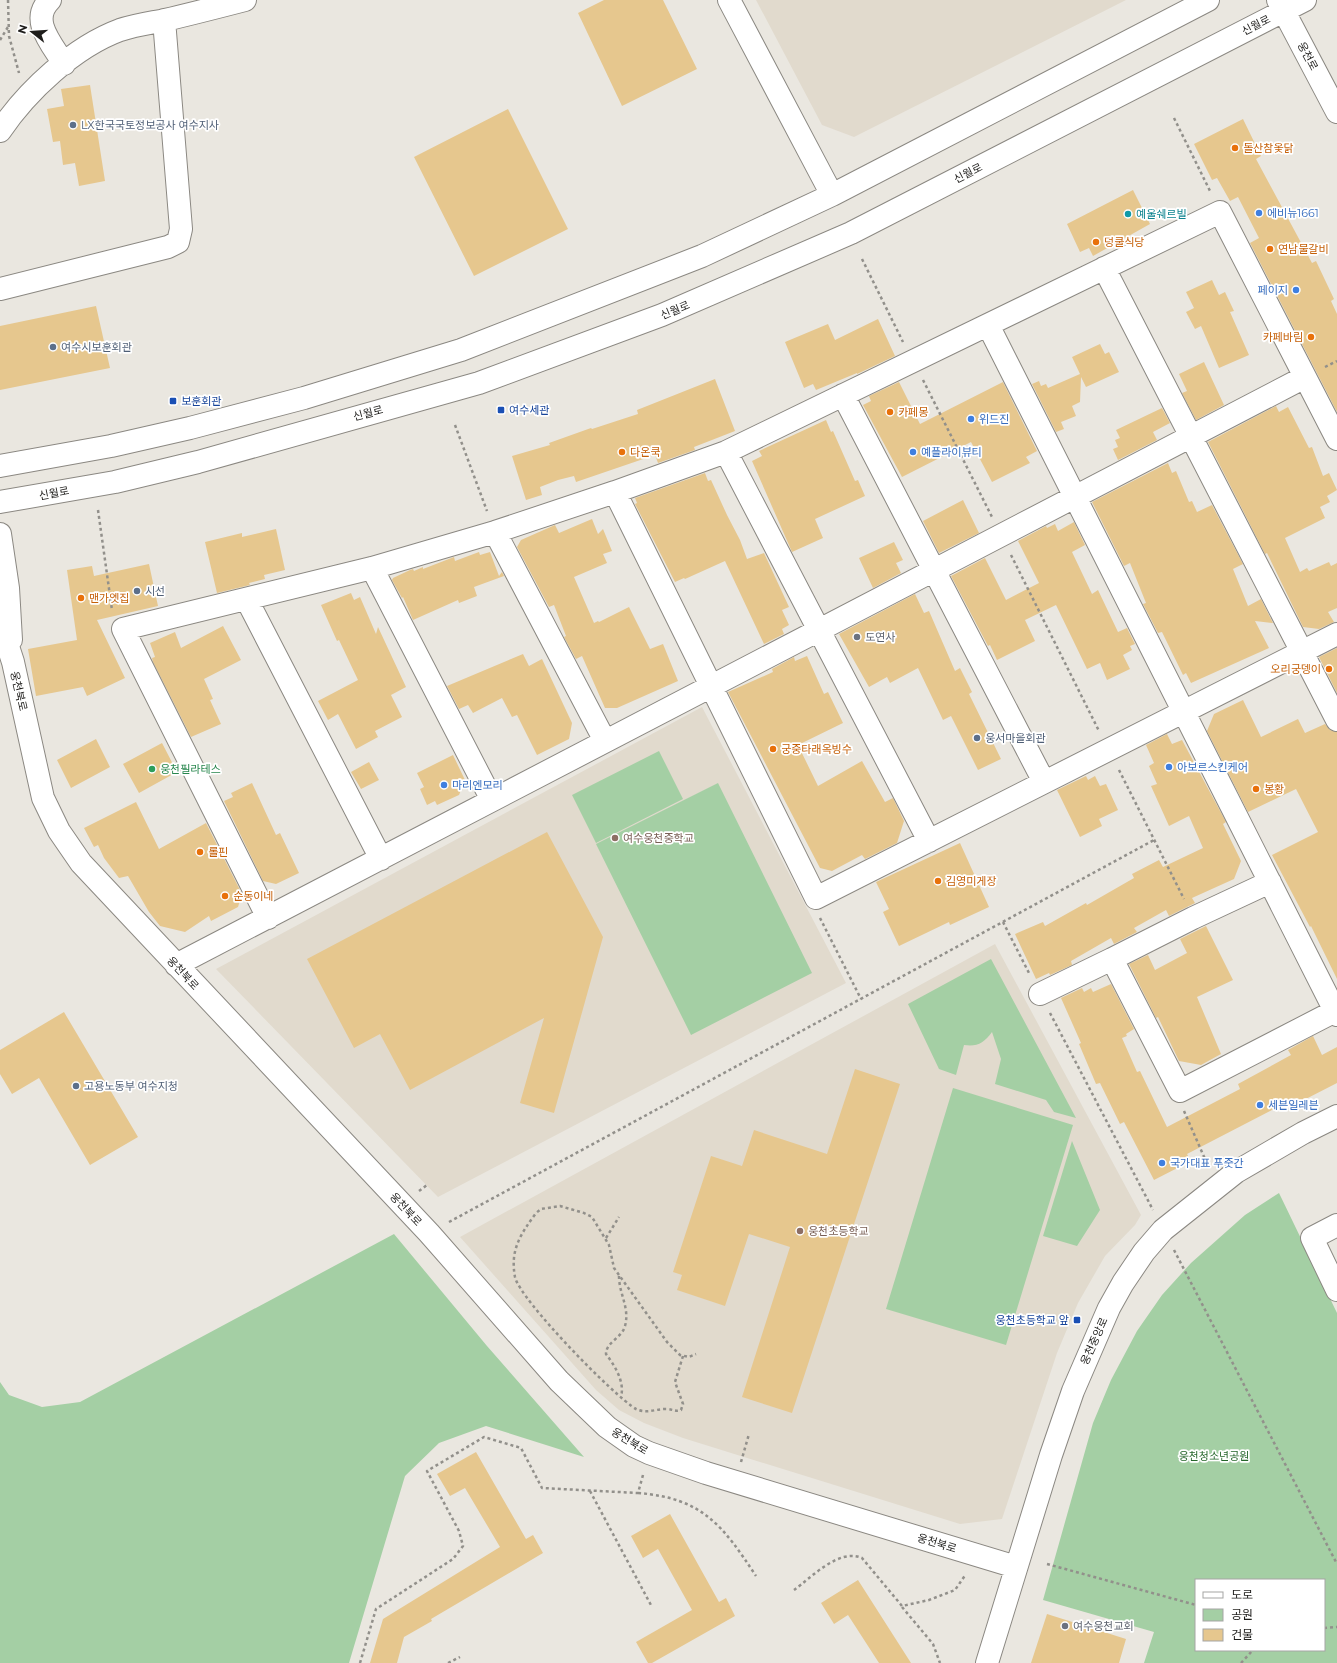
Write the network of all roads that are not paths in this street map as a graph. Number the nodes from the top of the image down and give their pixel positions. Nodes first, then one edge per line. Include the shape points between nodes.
1 (50, 0) edge
2 (245, 0) edge
3 (729, 0) edge
4 (1208, 0) edge
5 (1305, 0) edge
6 (1281, 5) edge
7 (164, 20) junction
8 (64, 64) junction
9 (1337, 112) edge
10 (0, 131) edge
11 (832, 195) junction
12 (1104, 268) junction
13 (0, 289) edge
14 (988, 324) junction
15 (1305, 377) junction
16 (843, 395) junction
17 (1191, 437) junction
18 (1337, 439) edge
19 (726, 452) junction
20 (0, 466) edge
21 (615, 492) junction
22 (1076, 497) junction
23 (0, 502) edge
24 (495, 532) junction
25 (0, 534) edge
26 (372, 568) junction
27 (934, 570) junction
28 (247, 600) junction
29 (0, 622) edge
30 (819, 630) junction
31 (1337, 634) edge
32 (1302, 652) junction
33 (13, 662) junction
34 (711, 686) junction
35 (1184, 712) junction
36 (1337, 720) edge
37 (605, 742) junction
38 (1044, 782) junction
39 (492, 800) junction
40 (929, 841) junction
41 (381, 858) junction
42 (1270, 882) junction
43 (268, 918) junction
44 (1112, 959) junction
45 (176, 965) junction
46 (1040, 994) dead end
47 (1336, 1012) edge
48 (1337, 1116) edge
49 (1337, 1225) edge
50 (1337, 1290) edge
51 (1016, 1567) junction
52 (987, 1663) edge

1 - 8 street via 41,14 42,27
2 - 7 street
3 - 11 street
4 - 11 street
5 - 6 street, 신월로
6 - 9 street, 웅천로
6 - 23 street, 신월로 via 851,233 662,315 479,383 198,462 115,482
7 - 8 street via 110,34
7 - 13 street via 181,229 178,242 168,247
8 - 10 street via 25,99
11 - 20 street via 702,256 461,350 304,398 190,428 111,446
12 - 14 street
12 - 15 street via 1220,212
12 - 17 street
14 - 16 street
14 - 22 street
15 - 17 street
15 - 18 street
16 - 19 street
16 - 27 street
17 - 22 street
17 - 32 street
19 - 21 street
19 - 30 street
21 - 24 street
21 - 34 street
22 - 27 street
22 - 35 street
24 - 26 street
24 - 37 street
25 - 33 street via 8,588
26 - 28 street
26 - 39 street
27 - 30 street
27 - 38 street
28 - 41 street
28 - 43 street via 123,629
29 - 33 street, 웅천북로
30 - 34 street
30 - 40 street
31 - 32 street
32 - 35 street
32 - 36 street
33 - 45 street, 웅천북로 via 43,798 53,820 66,842 94,878
34 - 37 street
34 - 40 street via 816,898
35 - 38 street
35 - 42 street
37 - 39 street
38 - 40 street
39 - 41 street
41 - 43 street
42 - 44 street
42 - 47 street
43 - 45 street
44 - 46 street
44 - 47 street via 1180,1091
45 - 51 street, 웅천북로 via 429,1233 577,1399 621,1437 654,1454 706,1473
48 - 51 street, 웅천중앙로 via 1236,1172 1163,1230 1144,1252 1109,1308 1089,1351 1073,1391
49 - 50 street via 1312,1238
51 - 52 street, 웅천중앙로

